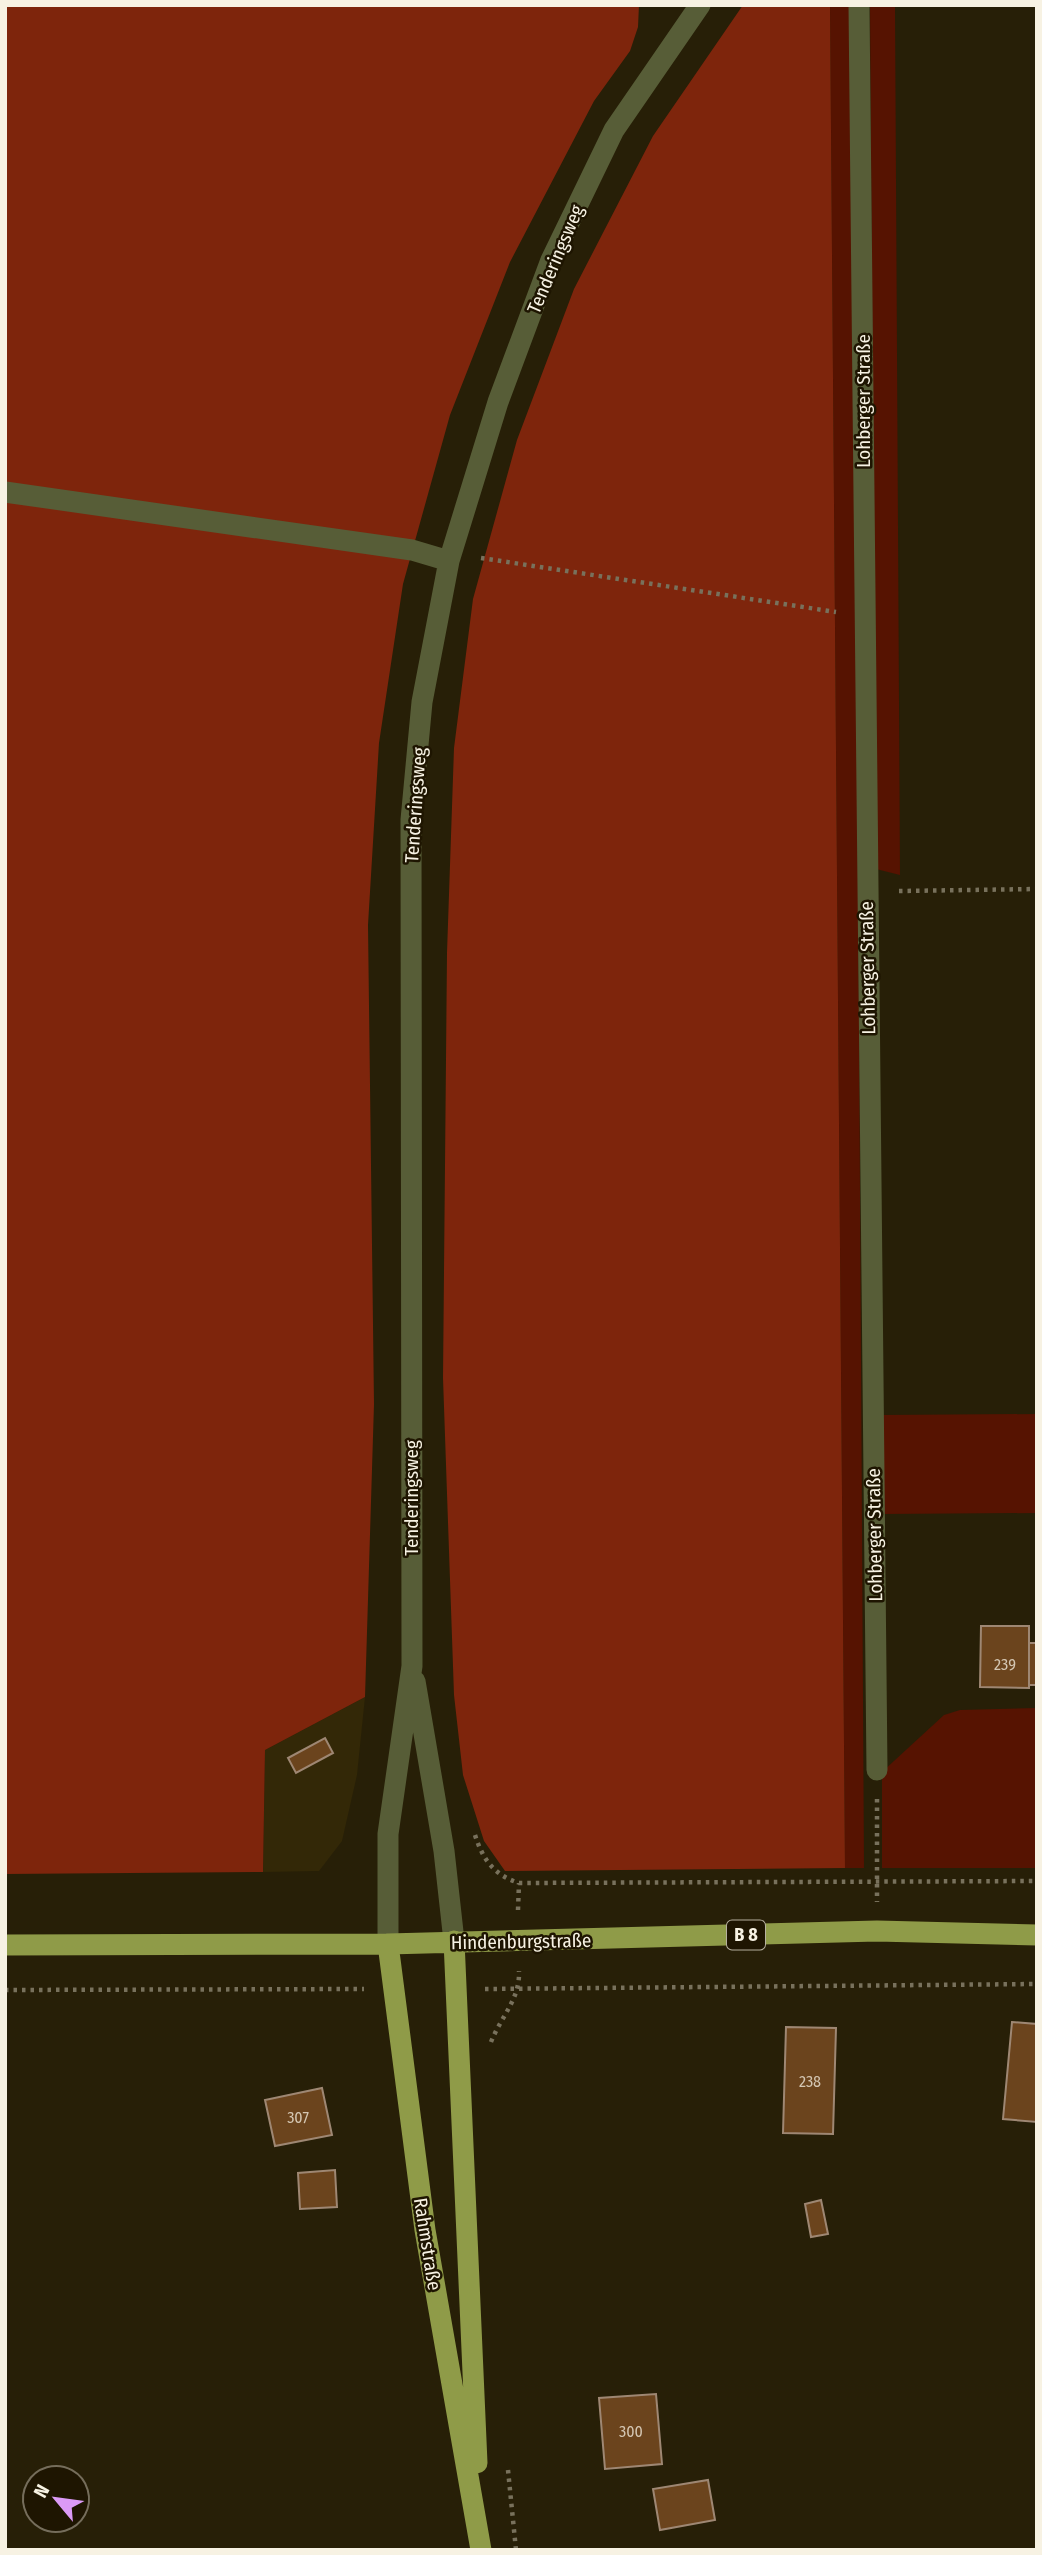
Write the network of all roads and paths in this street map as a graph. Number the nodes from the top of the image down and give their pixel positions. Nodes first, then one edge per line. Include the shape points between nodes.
1 (700, 5) edge
2 (859, 5) edge
3 (5, 492) edge
4 (449, 561) junction
5 (864, 615) junction
6 (1037, 889) edge
7 (866, 892) junction
8 (412, 1666) junction
9 (877, 1770) joint
10 (877, 1880) junction
11 (1037, 1881) edge
12 (877, 1931) junction
13 (1037, 1935) edge
14 (454, 1941) junction
15 (517, 1941) junction
16 (388, 1944) junction
17 (5, 1945) edge
18 (1037, 1984) edge
19 (393, 1988) junction
20 (458, 1988) junction
21 (5, 1990) edge
22 (520, 1990) junction
23 (488, 2050) dead end
24 (508, 2462) dead end
25 (481, 2546) edge
26 (516, 2550) edge

1 - 4 street, Tenderingsweg via 614,130 551,260 498,402
2 - 5 street, Lohberger Straße
3 - 4 street via 412,550
4 - 5 path via 482,558
4 - 8 street, Tenderingsweg via 422,702 411,820
5 - 7 street, Lohberger Straße
6 - 7 path
7 - 9 street, Lohberger Straße
8 - 14 street, Tenderingsweg via 444,1851
8 - 16 street, Tenderingsweg via 388,1834
9 - 10 path
10 - 11 path
10 - 12 path
10 - 15 path via 519,1883
12 - 13 main road, Hindenburgstraße / B 8
12 - 15 main road, Hindenburgstraße / B 8
14 - 15 main road, Hindenburgstraße / B 8
14 - 16 main road, Hindenburgstraße / B 8
14 - 20 main road, Rahmstraße
15 - 22 path
16 - 17 main road, Hindenburgstraße / B 8
16 - 19 main road, Rahmstraße
18 - 22 path
19 - 21 path
19 - 25 main road, Rahmstraße via 425,2230
20 - 22 path
20 - 25 main road, Rahmstraße
22 - 23 path
24 - 26 path

